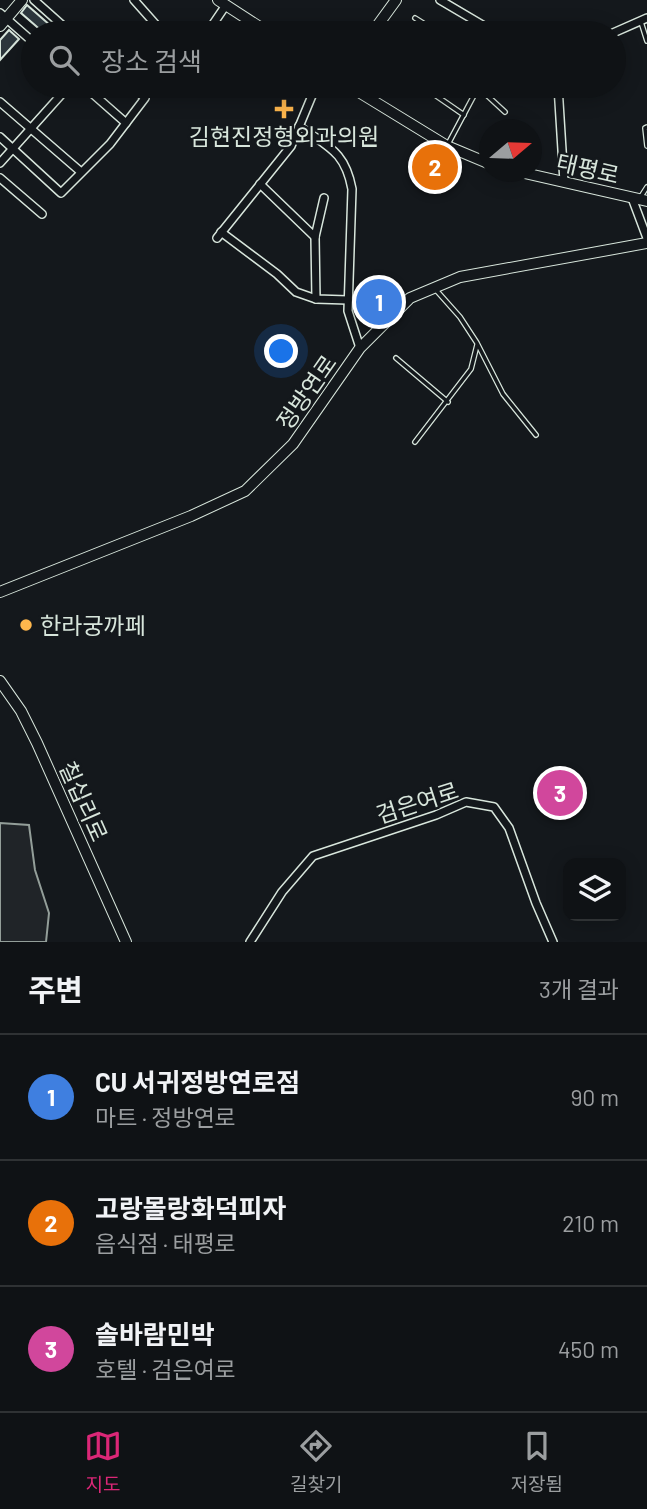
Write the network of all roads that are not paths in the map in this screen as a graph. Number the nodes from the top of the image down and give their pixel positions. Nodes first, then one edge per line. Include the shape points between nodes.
1 (22, 0) edge
2 (34, 0) edge
3 (134, 0) edge
4 (396, 0) edge
5 (440, 0) edge
6 (222, 2) edge
7 (415, 18) dead end
8 (2, 19) edge
9 (644, 19) edge
10 (58, 21) edge
11 (153, 21) edge
12 (213, 21) edge
13 (251, 21) edge
14 (381, 21) edge
15 (420, 21) edge
16 (476, 21) edge
17 (626, 27) edge
18 (21, 33) edge
19 (647, 41) edge
20 (58, 98) edge
21 (97, 98) edge
22 (145, 98) edge
23 (311, 98) edge
24 (369, 98) edge
25 (440, 98) edge
26 (472, 98) edge
27 (491, 98) edge
28 (559, 98) edge
29 (0, 102) edge
30 (505, 111) dead end
31 (464, 114) junction
32 (126, 123) junction
33 (299, 126) junction
34 (647, 127) edge
35 (30, 128) junction
36 (0, 136) edge
37 (447, 146) junction
38 (647, 146) edge
39 (13, 148) junction
40 (479, 160) edge
41 (0, 163) edge
42 (81, 172) junction
43 (542, 177) edge
44 (0, 178) edge
45 (564, 182) junction
46 (260, 184) junction
47 (647, 187) edge
48 (324, 198) dead end
49 (639, 200) edge
50 (42, 214) dead end
51 (315, 237) junction
52 (647, 240) edge
53 (434, 288) junction
54 (316, 299) junction
55 (348, 300) junction
56 (477, 343) junction
57 (360, 348) junction
58 (396, 358) dead end
59 (448, 402) junction
60 (536, 435) dead end
61 (415, 442) dead end
62 (0, 592) edge
63 (0, 681) edge
64 (126, 942) edge
65 (250, 942) edge
66 (553, 942) edge

1 - 8 main road
2 - 10 street
3 - 11 street
4 - 14 main road
5 - 16 street
6 - 12 street
6 - 13 main road
7 - 15 lane
8 - 18 street
9 - 17 street
9 - 19 lane
20 - 35 street
21 - 32 street
22 - 32 street
23 - 33 street
24 - 37 main road
25 - 31 lane
26 - 31 lane
27 - 30 lane
28 - 45 street
29 - 35 street
31 - 37 lane
32 - 42 street
33 - 46 street via 291,146
33 - 55 street via 341,157 349,174
34 - 38 lane
35 - 39 street
35 - 42 street
36 - 39 street
37 - 40 main road
39 - 41 street
39 - 42 street via 61,193
43 - 45 main road, 태평로
44 - 50 street
45 - 49 main road, 태평로
46 - 51 street
46 - 54 street via 219,235 296,292
47 - 49 lane
48 - 51 street
49 - 52 street
51 - 54 street
52 - 53 main road, 정방연로 via 460,277
53 - 56 lane
53 - 57 main road, 정방연로 via 410,298
54 - 55 street
55 - 57 street
56 - 59 lane via 471,369
56 - 60 lane via 503,394
57 - 62 main road, 정방연로 via 293,444 245,491
58 - 59 lane
59 - 61 lane
63 - 64 main road, 칠십리로 via 37,743
65 - 66 street, 검은여로 via 282,892 313,856 466,802 494,807 509,828

